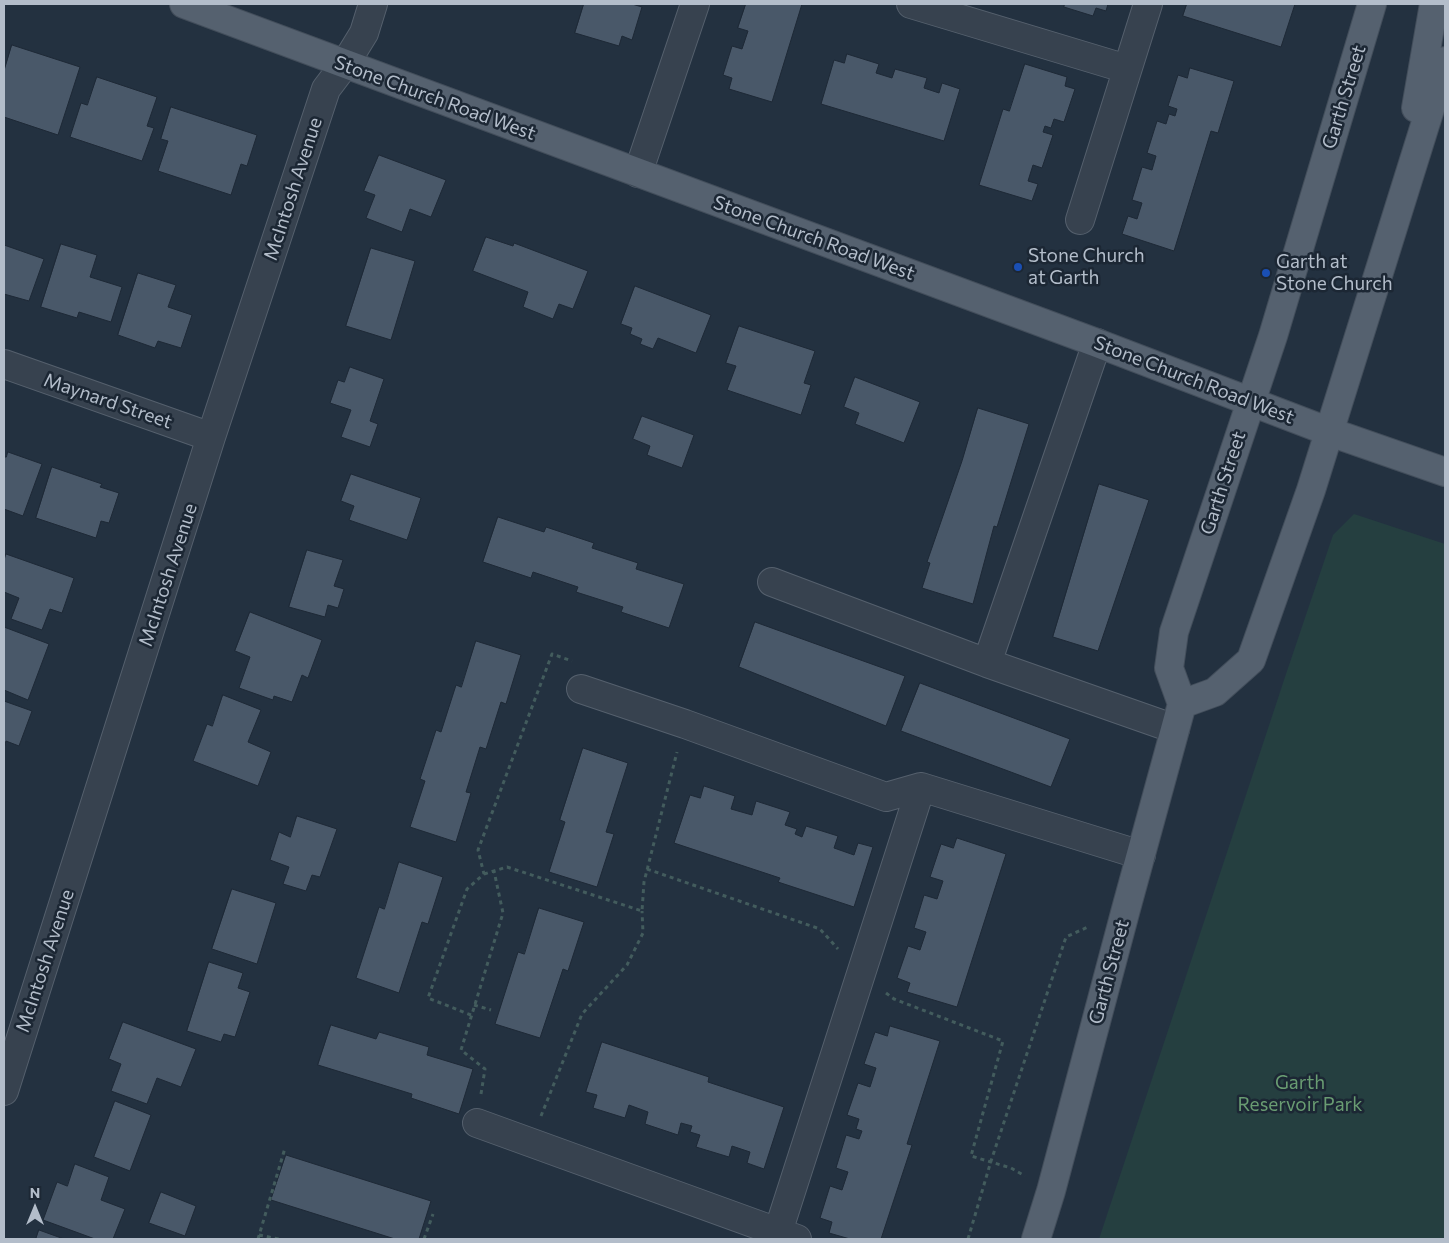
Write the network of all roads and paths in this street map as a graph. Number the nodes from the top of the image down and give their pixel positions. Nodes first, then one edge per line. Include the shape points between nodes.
1 (184, 4) edge
2 (373, 4) edge
3 (695, 4) edge
4 (911, 4) edge
5 (1148, 4) edge
6 (1372, 4) edge
7 (1434, 4) edge
8 (1445, 61) edge
9 (345, 64) junction
10 (1127, 69) junction
11 (638, 174) junction
12 (1400, 206) junction
13 (1080, 220) dead end
14 (1097, 343) junction
15 (4, 364) edge
16 (1250, 401) junction
17 (1330, 432) junction
18 (211, 437) junction
19 (1445, 472) edge
20 (772, 582) dead end
21 (987, 663) junction
22 (580, 688) joint
23 (1179, 717) junction
24 (685, 724) junction
25 (921, 787) junction
26 (1141, 855) junction
27 (647, 869) junction
28 (494, 871) junction
29 (484, 874) junction
30 (1126, 909) junction
31 (642, 911) junction
32 (861, 974) junction
33 (474, 1005) junction
34 (490, 1010) dead end
35 (471, 1016) junction
36 (4, 1091) edge
37 (477, 1123) joint
38 (530, 1142) junction
39 (285, 1148) dead end
40 (991, 1161) junction
41 (1051, 1191) junction
42 (433, 1214) dead end
43 (788, 1236) edge
44 (259, 1237) edge
45 (279, 1239) edge
46 (424, 1239) edge
47 (968, 1239) edge
48 (1036, 1239) edge

1 - 9 main road, Stone Church Road West
2 - 9 street, McIntosh Avenue via 364,33
3 - 11 street
4 - 10 street
5 - 10 street
6 - 16 main road, Garth Street via 1276,326
7 - 12 main road
8 - 12 main road
9 - 11 main road, Stone Church Road West
9 - 18 street, McIntosh Avenue via 326,89
10 - 13 street
11 - 14 main road, Stone Church Road West
12 - 17 main road
14 - 16 main road, Stone Church Road West
14 - 21 street
15 - 18 street, Maynard Street
16 - 17 main road, Stone Church Road West
16 - 23 main road, Garth Street via 1174,632 1169,668
17 - 19 main road, Stone Church Road West
17 - 23 main road via 1251,660 1215,692
18 - 36 street, McIntosh Avenue
20 - 21 street
21 - 23 street
22 - 24 street
22 - 29 path via 589,667 552,654 478,850
23 - 26 main road, Garth Street
24 - 25 street via 886,797
24 - 27 path
25 - 26 street
25 - 32 street
26 - 30 main road, Garth Street
27 - 31 path
27 - 32 path via 820,929
28 - 29 path
28 - 31 path via 506,866
28 - 33 path via 503,913
29 - 35 path via 468,889 428,998
30 - 40 path via 1066,937
30 - 41 main road, Garth Street
31 - 38 path via 643,933 627,965 582,1014
32 - 40 path via 894,999 1003,1041 971,1156
32 - 43 street
33 - 34 path
33 - 35 path
35 - 37 path via 461,1050 485,1069
37 - 38 street
38 - 43 street
39 - 44 path
40 - 41 path via 1011,1168
40 - 47 path
41 - 48 main road, Garth Street
42 - 46 path
44 - 45 path

